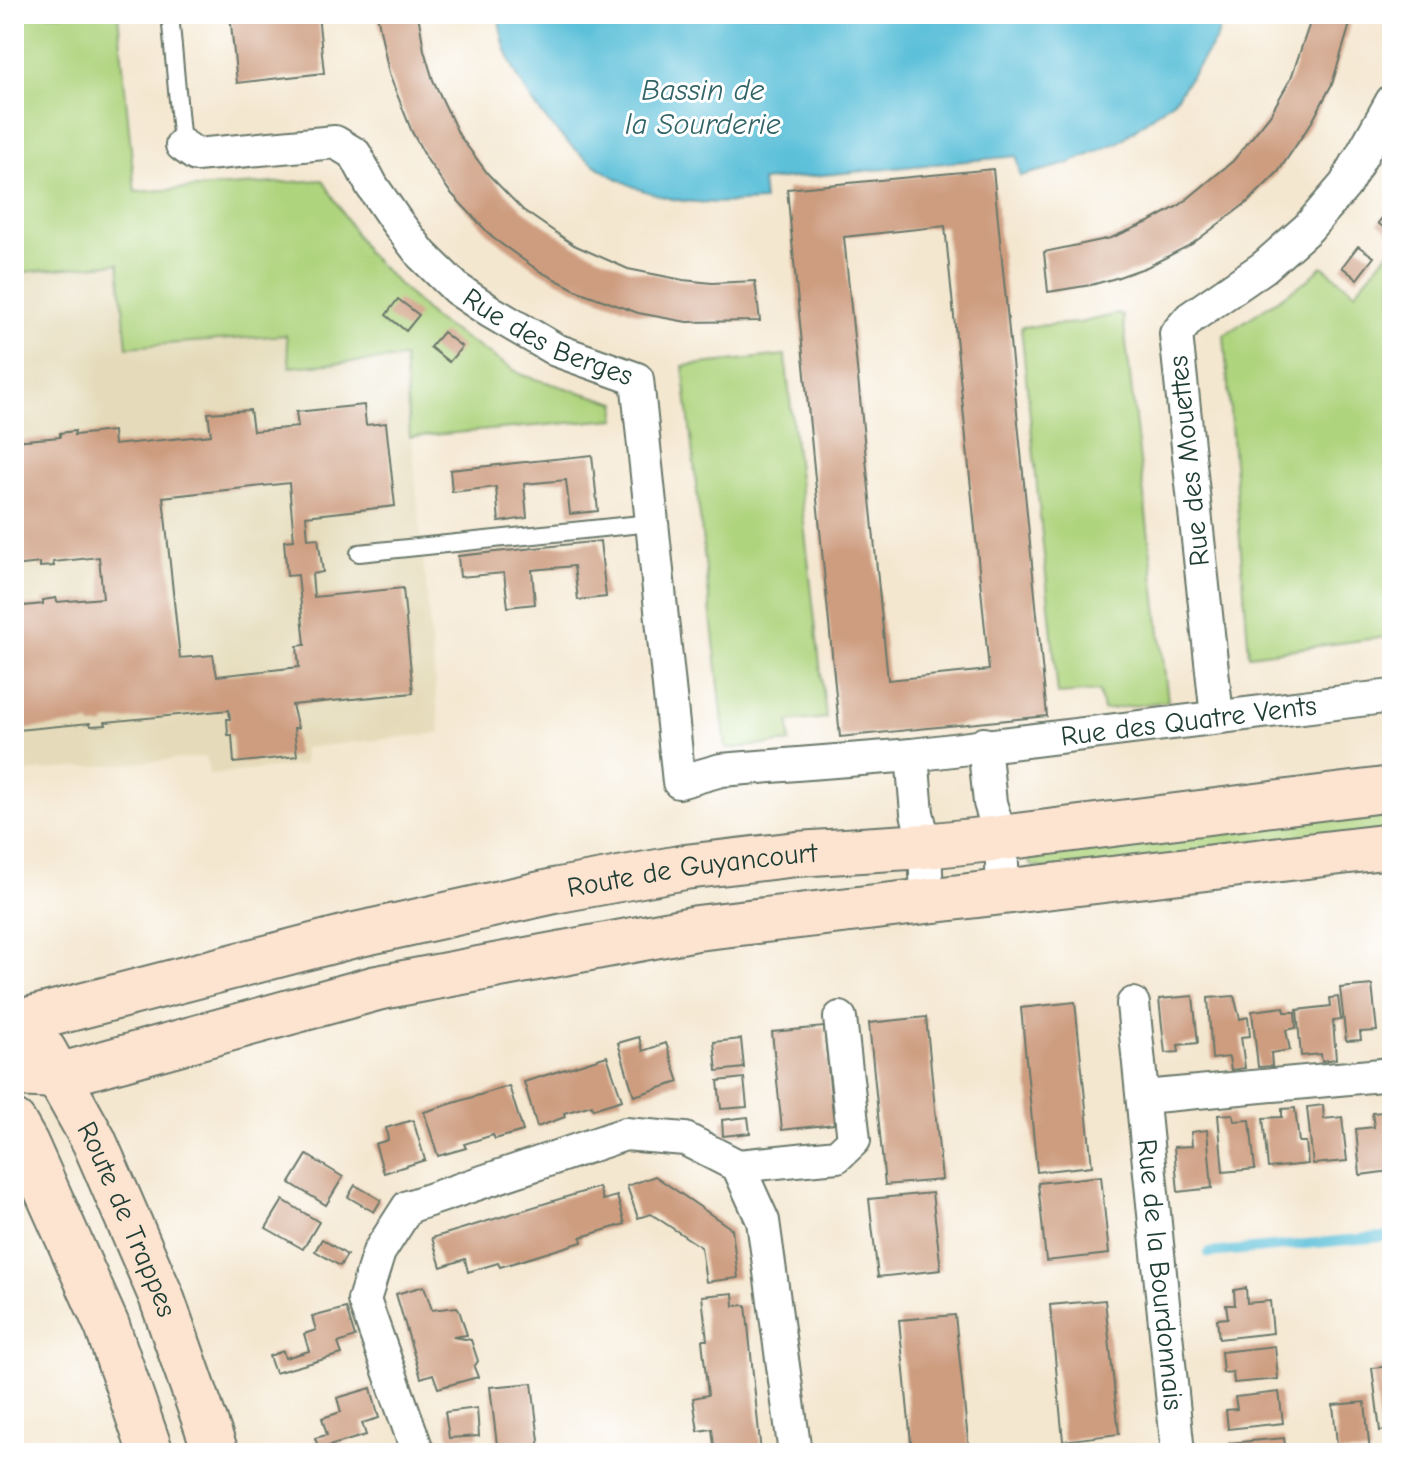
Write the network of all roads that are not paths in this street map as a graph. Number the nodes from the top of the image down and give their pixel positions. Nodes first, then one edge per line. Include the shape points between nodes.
1 (170, 14) edge
2 (1392, 101) edge
3 (182, 145) joint
4 (651, 523) junction
5 (359, 553) dead end
6 (1392, 696) edge
7 (1217, 717) junction
8 (984, 744) junction
9 (912, 755) junction
10 (679, 782) joint
11 (1392, 789) edge
12 (1001, 838) junction
13 (925, 846) junction
14 (1392, 846) edge
15 (1003, 893) junction
16 (927, 900) junction
17 (1133, 1004) dead end
18 (18, 1018) edge
19 (840, 1018) dead end
20 (14, 1074) edge
21 (1392, 1074) edge
22 (58, 1076) junction
23 (1144, 1097) junction
24 (14, 1123) edge
25 (738, 1166) junction
26 (151, 1453) edge
27 (216, 1453) edge
28 (418, 1453) edge
29 (795, 1453) edge
30 (1178, 1453) edge

1 - 3 lane
2 - 7 street, Rue des Mouettes via 1345,185 1308,228 1176,334
3 - 4 street, Rue des Berges via 196,155 335,142 355,154 422,255 462,293 556,350 637,379
4 - 5 lane
4 - 10 street, Rue des Berges
6 - 7 street, Rue des Quatre Vents
7 - 8 street, Rue des Quatre Vents
8 - 9 street, Rue des Quatre Vents
8 - 12 street via 990,803
9 - 10 street, Rue des Quatre Vents via 721,770
9 - 13 street
11 - 12 main road, Route de Guyancourt
12 - 13 main road, Route de Guyancourt
12 - 15 street
13 - 16 street
13 - 18 main road, Route de Guyancourt via 713,864 559,890
14 - 15 main road, Route de Guyancourt
15 - 16 main road, Route de Guyancourt
16 - 22 main road, Route de Guyancourt via 697,928 377,988
17 - 23 street, Rue de la Bourdonnais
18 - 22 main road, Route de Trappes
19 - 25 street via 854,1140 837,1156
20 - 22 main road, Route de Guyancourt
21 - 23 street
22 - 27 main road, Route de Trappes via 94,1141 161,1296
23 - 30 street, Rue de la Bourdonnais
24 - 26 main road via 107,1326
25 - 28 street via 685,1139 625,1134 408,1207 379,1252 364,1300
25 - 29 street via 763,1221

